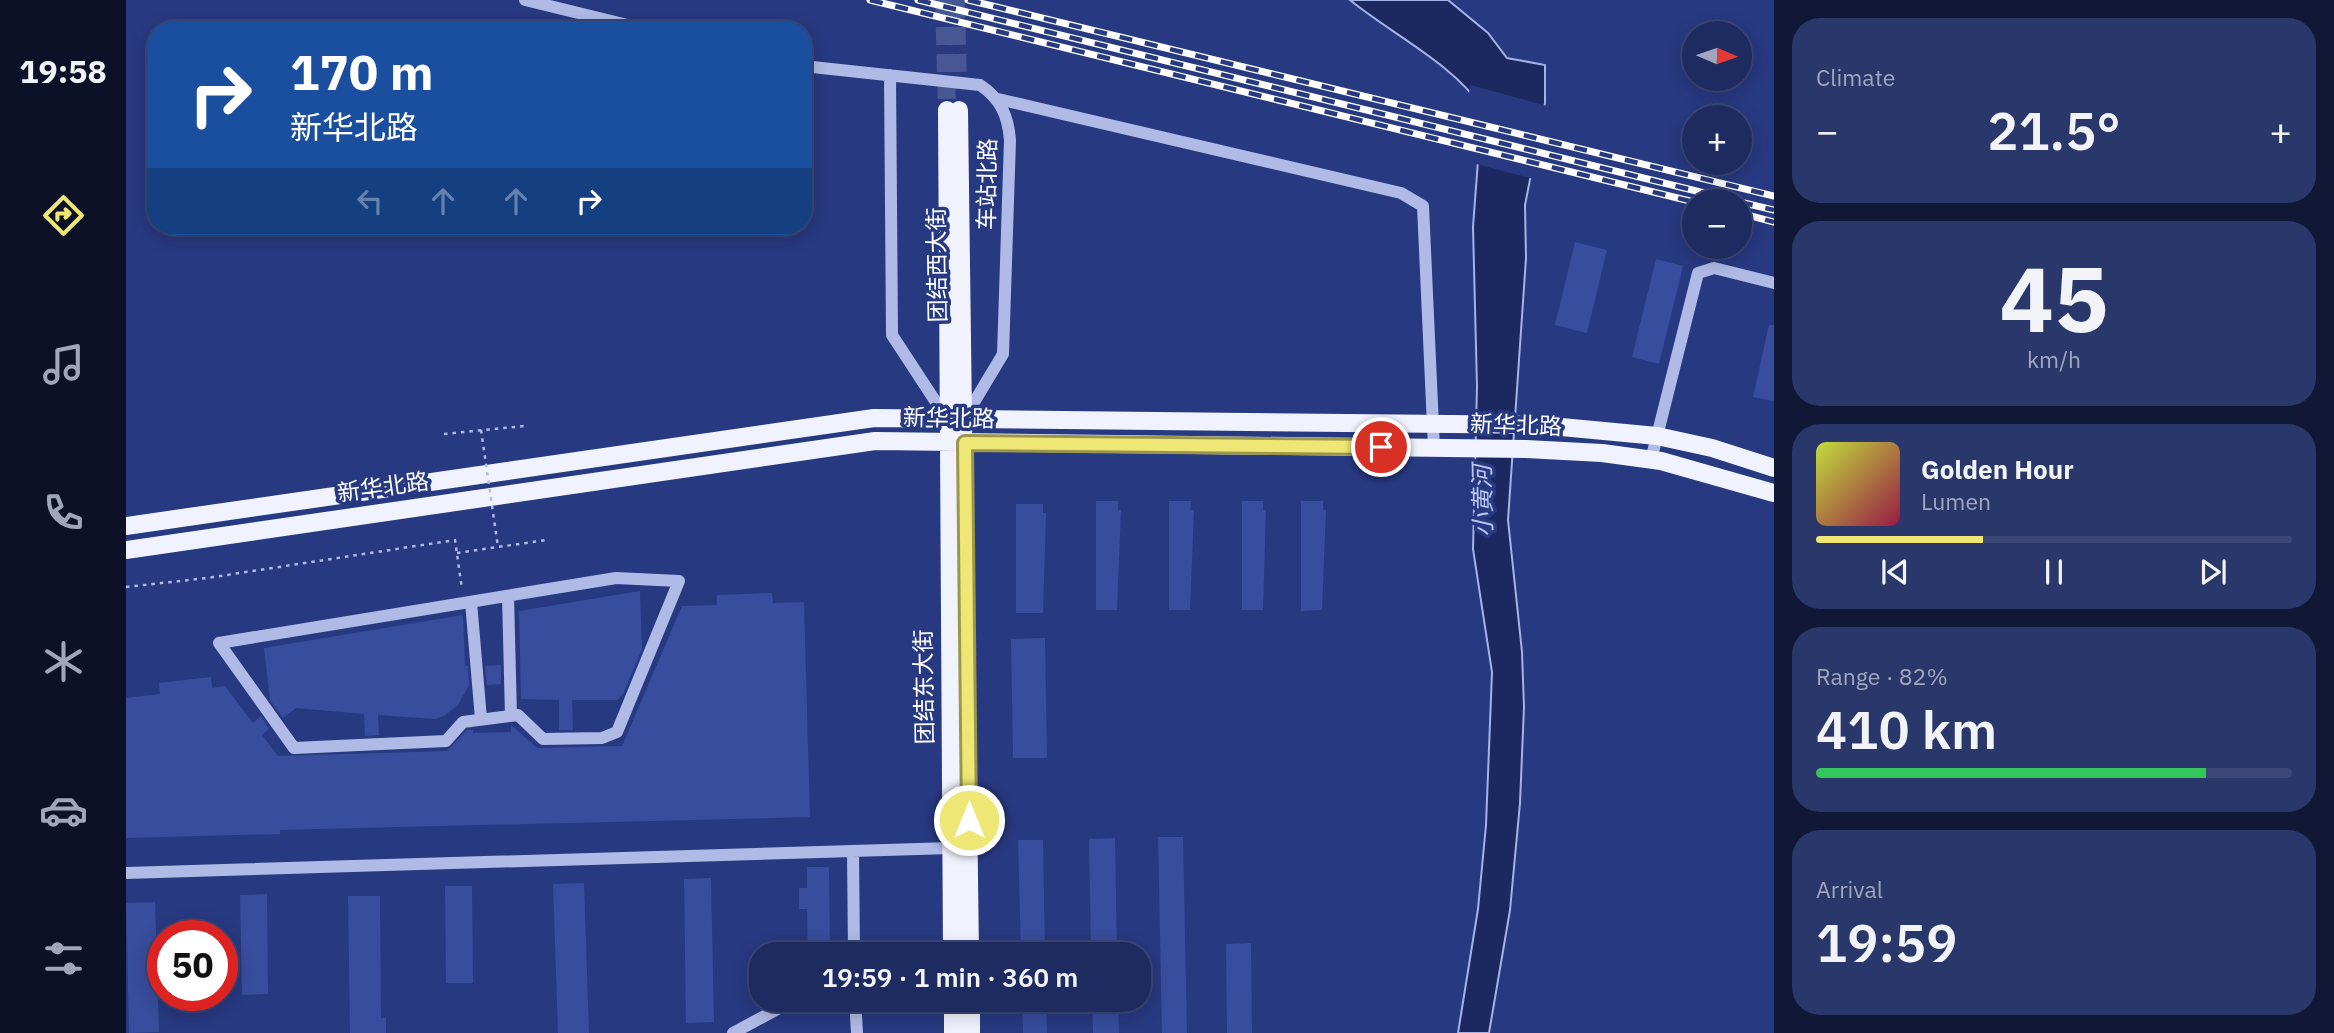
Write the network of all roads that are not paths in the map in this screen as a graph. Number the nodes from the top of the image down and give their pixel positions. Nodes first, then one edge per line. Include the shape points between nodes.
1 (525, 0) edge
2 (612, 21) edge
3 (812, 67) edge
4 (890, 75) junction
5 (998, 99) junction
6 (953, 110) tunnel mouth
7 (1774, 283) edge
8 (956, 419) junction
9 (1433, 424) junction
10 (1657, 436) junction
11 (956, 443) junction
12 (1434, 448) junction
13 (1651, 460) junction
14 (1774, 468) edge
15 (1774, 493) edge
16 (126, 526) edge
17 (126, 550) edge
18 (508, 596) junction
19 (467, 602) junction
20 (511, 716) junction
21 (481, 719) junction
22 (951, 848) junction
23 (853, 851) junction
24 (126, 873) edge
25 (854, 942) edge
26 (952, 942) edge
27 (970, 942) edge
28 (772, 1012) edge
29 (856, 1012) edge
30 (953, 1012) edge
31 (971, 1012) edge
32 (733, 1033) edge
33 (857, 1033) edge
34 (953, 1033) edge
35 (971, 1033) edge

1 - 2 street
3 - 4 street
4 - 5 street via 980,85
4 - 8 street via 892,335
5 - 8 street, 车站北路 via 1010,140 1003,354
5 - 9 street via 1401,193 1423,206
6 - 8 main road, 团结西大街
7 - 10 street via 1714,268 1698,272
8 - 9 main road, 新华北路
8 - 11 main road, 团结东大街
8 - 16 main road, 新华北路 via 874,418
9 - 10 main road, 新华北路 via 1527,425
9 - 12 street
10 - 13 street
10 - 14 main road, 新华北路
11 - 12 main road, 新华北路
11 - 17 main road, 新华北路 via 875,441
11 - 22 main road, 团结东大街
11 - 27 main road, 团结东大街
12 - 13 main road, 新华北路 via 1526,449
13 - 15 main road, 新华北路
18 - 19 street
18 - 20 street
18 - 20 street via 616,578 679,581 617,732 602,738 543,739 518,715
19 - 21 street
19 - 21 street via 219,643 294,748 446,741 463,722
20 - 21 street
22 - 23 street
22 - 26 main road, 团结东大街
23 - 24 street
23 - 25 street
28 - 32 street
29 - 33 street
30 - 34 main road
31 - 35 main road

